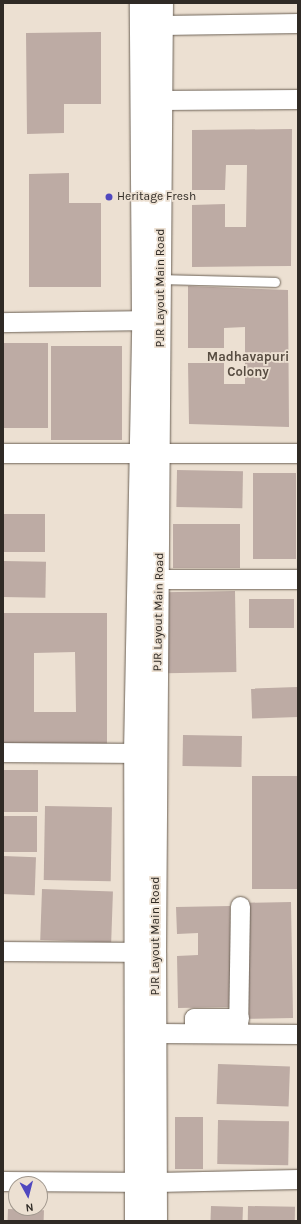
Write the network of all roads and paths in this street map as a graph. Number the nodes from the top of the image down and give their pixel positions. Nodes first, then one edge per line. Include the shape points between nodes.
1 (141, 3) edge
2 (162, 3) edge
3 (298, 23) edge
4 (162, 25) junction
5 (298, 99) edge
6 (162, 100) junction
7 (162, 279) junction
8 (275, 282) dead end
9 (143, 320) junction
10 (3, 322) edge
11 (3, 453) edge
12 (151, 453) junction
13 (298, 454) edge
14 (151, 503) junction
15 (160, 579) junction
16 (298, 579) edge
17 (3, 752) edge
18 (135, 753) junction
19 (240, 906) dead end
20 (3, 951) edge
21 (145, 952) junction
22 (238, 1026) junction
23 (156, 1033) junction
24 (298, 1034) edge
25 (298, 1179) edge
26 (3, 1181) edge
27 (146, 1182) junction
28 (136, 1221) edge
29 (156, 1221) edge

1 - 9 street
2 - 4 street, PJR Layout Main Road
3 - 4 street
4 - 6 street, PJR Layout Main Road
5 - 6 street
6 - 7 street, PJR Layout Main Road
7 - 8 lane
7 - 12 street, PJR Layout Main Road
9 - 10 street
9 - 12 street
11 - 12 street
12 - 13 street
12 - 14 street, PJR Layout Main Road
14 - 15 street, PJR Layout Main Road
14 - 18 street
15 - 16 street
15 - 21 street, PJR Layout Main Road
17 - 18 street
18 - 21 street
19 - 22 street
20 - 21 street
21 - 23 street, PJR Layout Main Road
21 - 27 street
22 - 23 street via 194,1033
22 - 24 street
23 - 27 street, PJR Layout Main Road
25 - 27 street
26 - 27 street
27 - 28 street
27 - 29 street, PJR Layout Main Road

